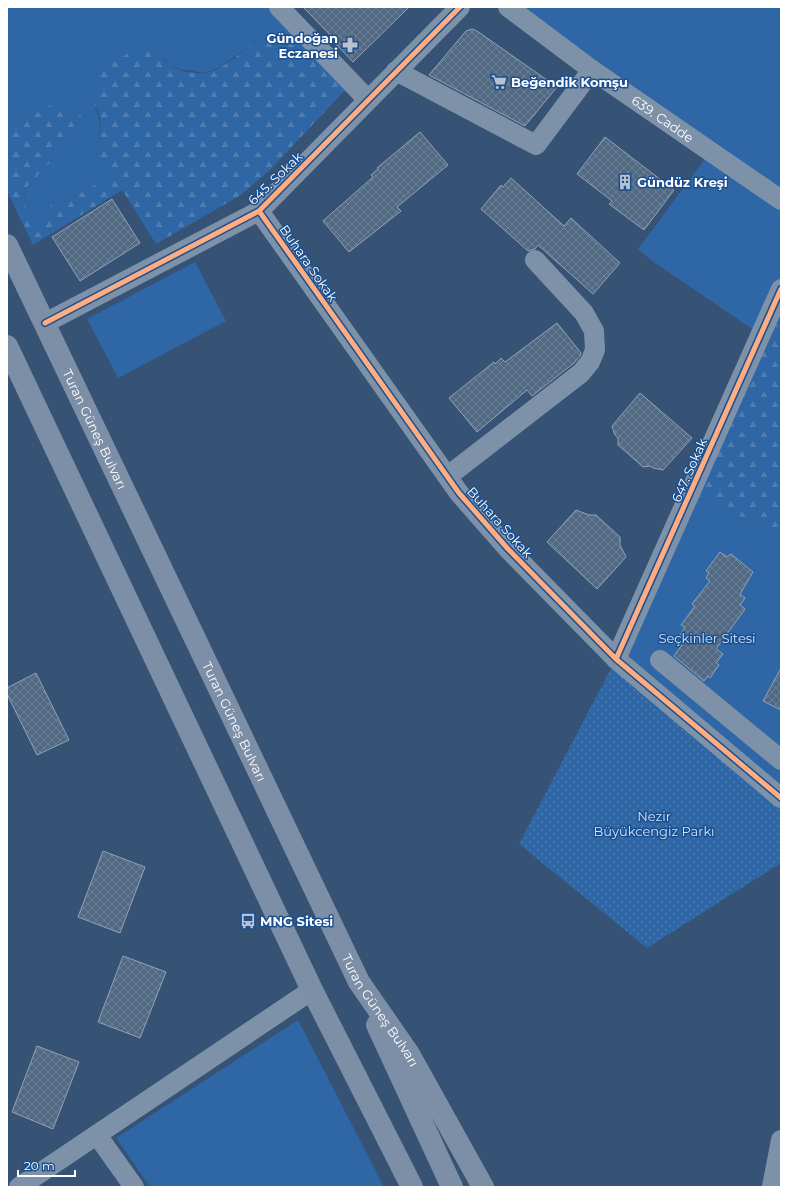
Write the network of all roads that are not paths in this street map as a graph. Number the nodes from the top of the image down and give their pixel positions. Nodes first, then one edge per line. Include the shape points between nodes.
1 (279, 7) edge
2 (460, 7) edge
3 (508, 7) edge
4 (592, 70) junction
5 (396, 71) junction
6 (368, 100) junction
7 (781, 200) edge
8 (259, 211) junction
9 (7, 245) edge
10 (535, 260) dead end
11 (781, 289) edge
12 (45, 323) junction
13 (7, 346) edge
14 (448, 476) junction
15 (616, 659) junction
16 (660, 660) dead end
17 (679, 676) junction
18 (661, 698) junction
19 (781, 760) edge
20 (781, 798) edge
21 (359, 982) junction
22 (312, 990) junction
23 (97, 1134) junction
24 (781, 1140) edge
25 (19, 1187) edge
26 (134, 1187) edge
27 (412, 1187) edge
28 (452, 1187) edge
29 (483, 1187) edge
30 (772, 1187) edge

1 - 6 street
2 - 5 street, 645. Sokak
3 - 4 street, 639. Cadde
4 - 5 street via 536,146
4 - 7 street, 639. Cadde
5 - 6 street, 645. Sokak
6 - 8 street, 645. Sokak
8 - 12 street, 645. Sokak
8 - 14 street, Buhara Sokak
9 - 12 main road, Turan Güneş Bulvarı
10 - 14 street via 584,313 594,331 595,350 581,373
11 - 15 street, 647. Sokak
12 - 21 main road, Turan Güneş Bulvarı
13 - 22 main road
14 - 15 street, Buhara Sokak via 459,493 508,549
15 - 18 street, Buhara Sokak
16 - 17 street
17 - 18 street
17 - 19 street
18 - 20 street, Buhara Sokak
21 - 28 main road via 396,1069
21 - 29 main road, Turan Güneş Bulvarı via 409,1054
22 - 23 street
22 - 27 main road
23 - 25 street
23 - 26 street
24 - 30 street

